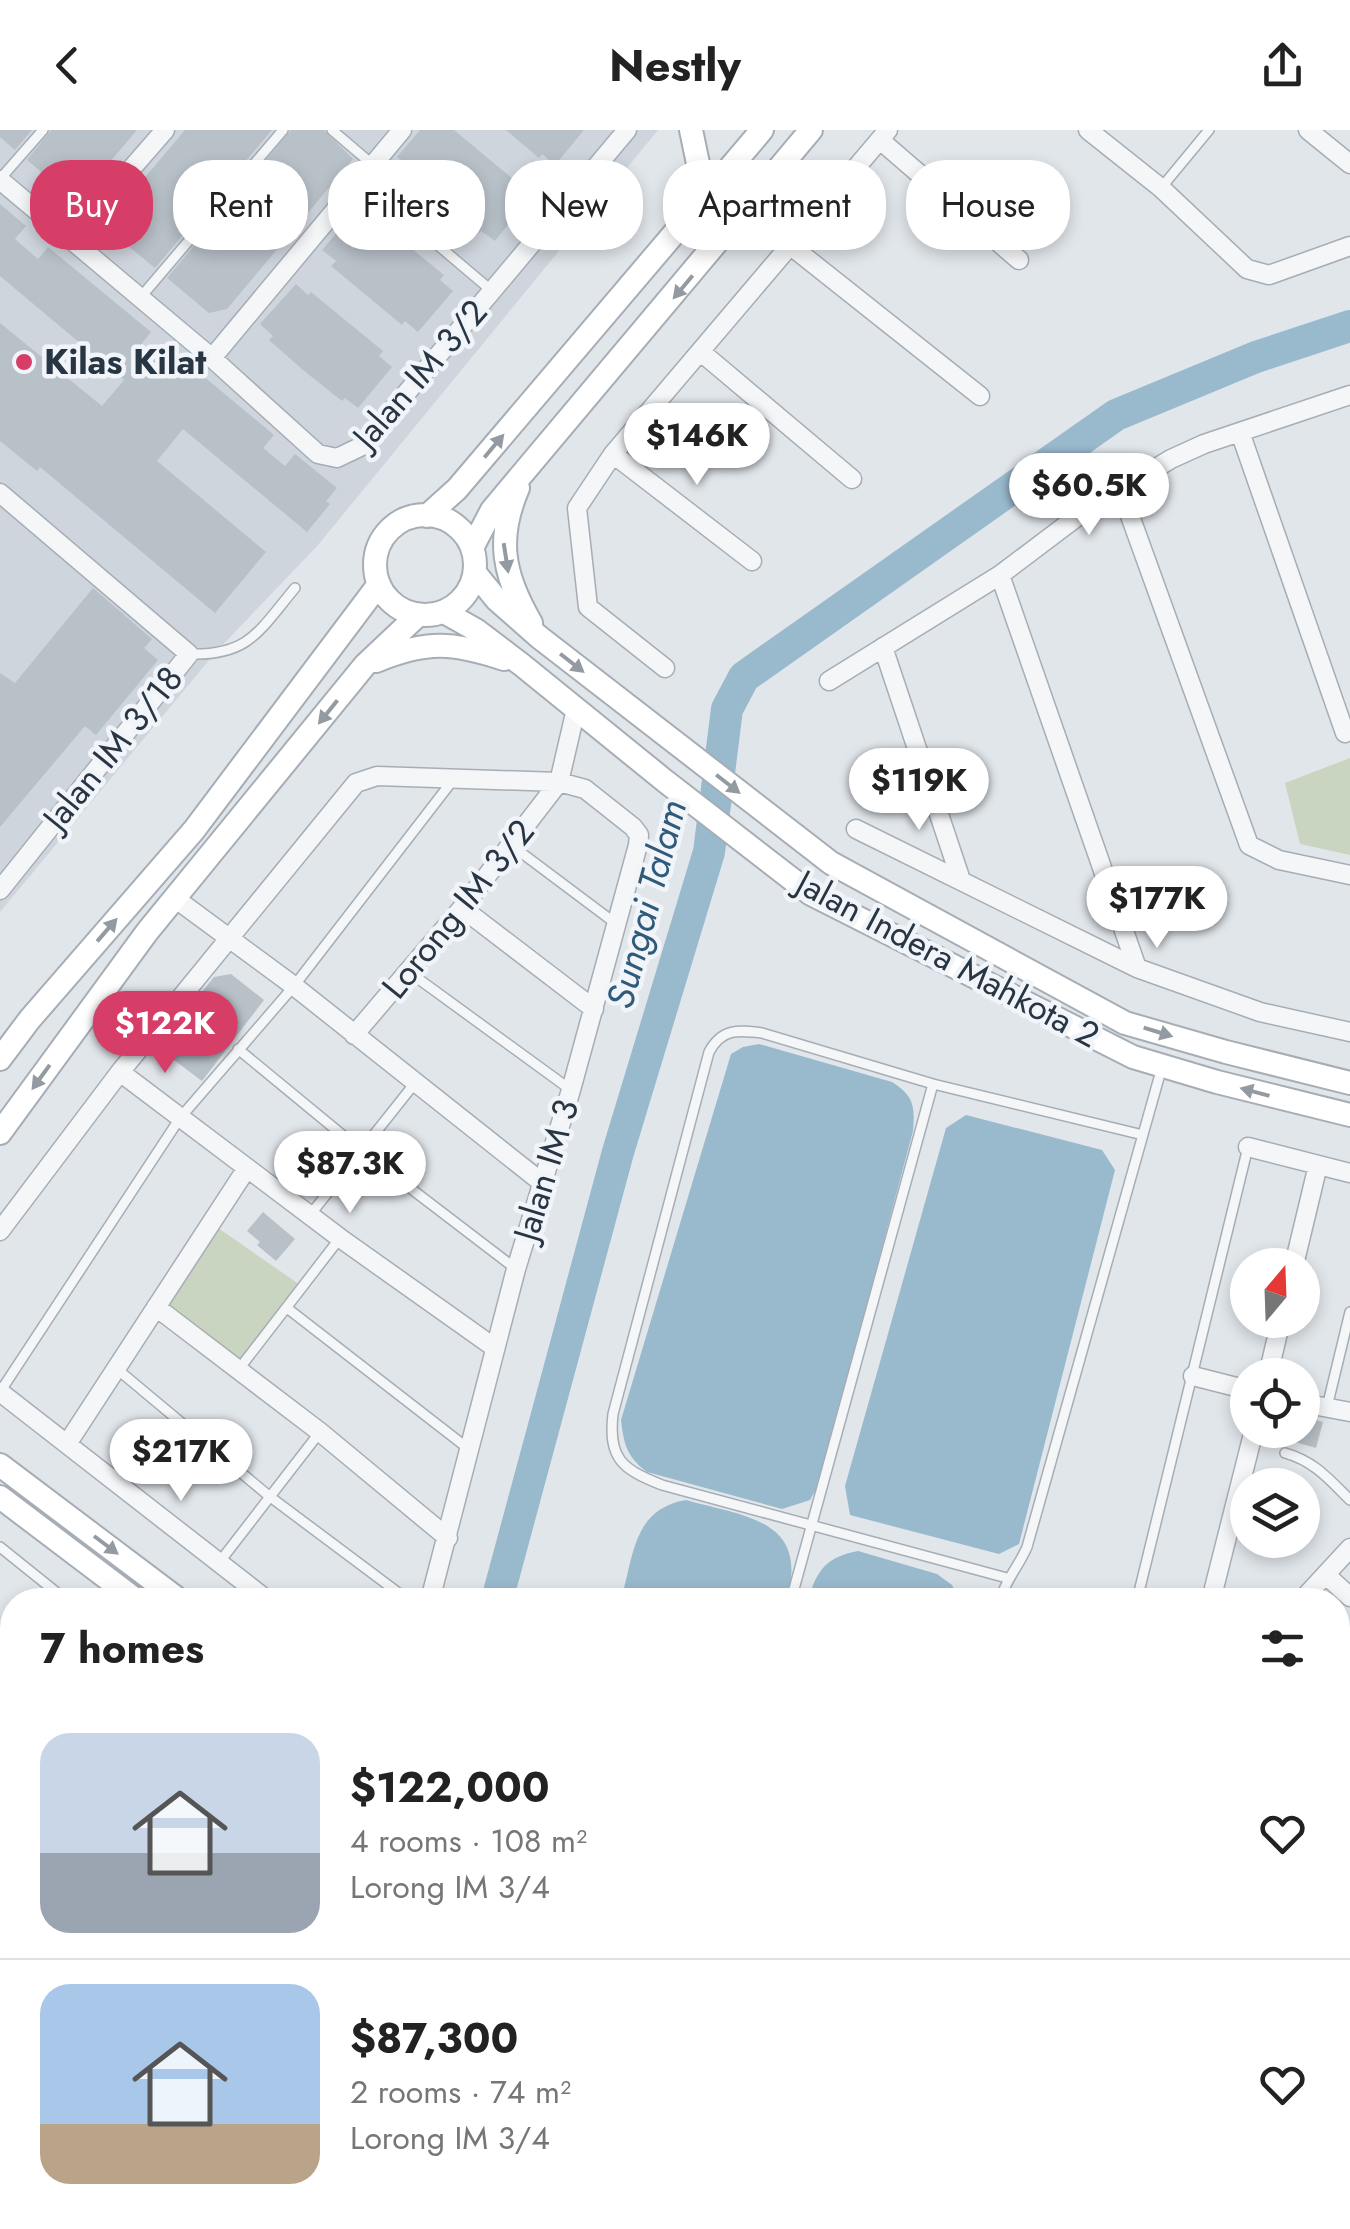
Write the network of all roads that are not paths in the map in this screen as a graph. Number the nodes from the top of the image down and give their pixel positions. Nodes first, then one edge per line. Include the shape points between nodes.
1 (43, 130) edge
2 (165, 130) edge
3 (283, 130) edge
4 (332, 130) edge
5 (402, 130) edge
6 (627, 130) edge
7 (691, 130) edge
8 (762, 130) edge
9 (811, 130) edge
10 (1088, 130) edge
11 (1209, 130) edge
12 (1308, 130) edge
13 (884, 135) edge
14 (139, 160) edge
15 (357, 160) edge
16 (377, 160) edge
17 (697, 160) edge
18 (737, 160) edge
19 (863, 160) edge
20 (1350, 164) edge
21 (0, 179) edge
22 (1160, 188) junction
23 (30, 204) edge
24 (328, 219) edge
25 (1350, 246) edge
26 (663, 248) edge
27 (84, 250) edge
28 (449, 250) edge
29 (788, 250) edge
30 (796, 250) edge
31 (1019, 260) dead end
32 (492, 291) junction
33 (140, 298) junction
34 (701, 352) junction
35 (212, 358) junction
36 (1350, 395) edge
37 (980, 396) dead end
38 (1240, 432) junction
39 (613, 454) junction
40 (524, 475) junction
41 (852, 480) dead end
42 (1120, 488) junction
43 (4, 504) edge
44 (427, 516) junction
45 (472, 548) junction
46 (752, 560) dead end
47 (475, 574) junction
48 (1000, 575) junction
49 (379, 584) junction
50 (295, 588) dead end
51 (444, 612) junction
52 (418, 615) junction
53 (539, 637) junction
54 (883, 648) junction
55 (189, 654) junction
56 (365, 665) junction
57 (522, 665) junction
58 (665, 668) dead end
59 (829, 681) dead end
60 (576, 709) junction
61 (1346, 733) dead end
62 (456, 777) junction
63 (559, 782) junction
64 (856, 829) dead end
65 (511, 845) junction
66 (1350, 875) edge
67 (961, 880) junction
68 (0, 890) edge
69 (176, 899) junction
70 (462, 908) junction
71 (615, 923) junction
72 (227, 940) junction
73 (1137, 968) junction
74 (409, 972) junction
75 (294, 986) junction
76 (594, 1009) junction
77 (30, 1019) junction
78 (0, 1027) edge
79 (1350, 1032) edge
80 (354, 1034) junction
81 (238, 1049) junction
82 (0, 1059) edge
83 (1162, 1067) junction
84 (120, 1072) junction
85 (1350, 1082) edge
86 (416, 1083) junction
87 (932, 1084) junction
88 (571, 1090) junction
89 (1350, 1115) edge
90 (180, 1118) junction
91 (0, 1133) edge
92 (1143, 1134) junction
93 (1248, 1147) joint
94 (363, 1152) junction
95 (1318, 1165) junction
96 (246, 1168) junction
97 (1350, 1173) edge
98 (540, 1181) junction
99 (310, 1216) junction
100 (0, 1231) edge
101 (340, 1238) junction
102 (1298, 1248) edge
103 (516, 1269) junction
104 (156, 1307) junction
105 (286, 1308) junction
106 (1350, 1312) edge
107 (495, 1348) junction
108 (117, 1369) junction
109 (238, 1369) junction
110 (1192, 1376) junction
111 (1230, 1386) edge
112 (0, 1392) edge
113 (1320, 1406) edge
114 (1327, 1408) junction
115 (1350, 1412) edge
116 (320, 1432) junction
117 (67, 1444) junction
118 (1249, 1448) edge
119 (470, 1450) junction
120 (1285, 1453) dead end
121 (0, 1465) edge
122 (269, 1496) junction
123 (0, 1497) edge
124 (1350, 1500) edge
125 (811, 1525) junction
126 (448, 1538) junction
127 (0, 1547) edge
128 (1350, 1548) edge
129 (218, 1564) junction
130 (1326, 1576) junction
131 (1007, 1578) junction
132 (51, 1588) edge
133 (120, 1588) edge
134 (163, 1588) edge
135 (251, 1588) edge
136 (392, 1588) edge
137 (433, 1588) edge
138 (794, 1588) edge
139 (1004, 1588) edge
140 (1140, 1588) edge
141 (1214, 1588) edge
142 (1314, 1588) edge
143 (1340, 1588) edge

1 - 21 lane
2 - 14 street
3 - 33 lane
4 - 15 lane
5 - 16 street
6 - 32 street, Jalan IM 3/2
7 - 17 main road
8 - 18 main road
9 -> 40 main road
10 - 22 street
11 - 22 lane
12 - 20 street
13 - 19 street
13 - 31 street
21 - 23 street, Jalan IM 3/2
22 - 25 street via 1247,269 1269,274
24 - 35 street
44 -> 26 main road
27 - 33 street, Jalan IM 3/2
28 - 32 lane
29 - 34 street
30 - 37 street
32 - 35 street, Jalan IM 3/2 via 362,446 338,458 318,454 292,434
33 - 35 street, Jalan IM 3/2
34 - 39 street
34 - 41 street
36 - 38 street
38 - 42 street
38 - 61 street
39 - 46 street
39 - 58 street via 577,508 588,608
40 - 45 main road via 492,510
40 -> 53 main road via 503,538 507,573
42 - 48 street
42 - 66 street via 1249,845 1279,860
43 - 55 street
44 - 45 main road via 455,525
44 - 49 main road via 410,518 384,536 375,568
45 - 47 main road
47 - 51 main road via 469,590
47 - 53 main road, Jalan Indera Mahkota 2
48 - 54 street
48 - 73 street
49 - 52 main road via 388,599
77 -> 49 main road via 194,830
50 - 55 lane via 235,649
51 - 52 main road
51 - 57 main road, Jalan Indera Mahkota 2
52 - 56 main road
53 -> 85 main road, Jalan Indera Mahkota 2 via 832,862 1126,1022
54 - 59 street
54 - 67 street
55 - 68 street, Jalan IM 3/18
56 - 57 main road via 425,644 460,644
56 -> 69 main road
57 - 60 main road, Jalan Indera Mahkota 2
60 - 63 street
60 - 83 main road, Jalan Indera Mahkota 2 via 811,894
62 - 63 street
62 - 72 street via 377,776 356,783
62 - 75 lane
63 - 65 street, Lorong IM 3/2
63 - 71 street, Jalan IM 3 via 585,790 638,835
64 - 67 street
65 - 70 street, Lorong IM 3/2
65 - 71 lane
67 - 73 street
69 - 72 street
69 -> 91 main road
70 - 74 street, Lorong IM 3/2
70 - 76 street
71 - 76 street, Jalan IM 3
72 - 75 street
72 - 84 street
73 - 79 street via 1260,1012
74 - 80 street, Lorong IM 3/2
74 - 88 lane
75 - 80 street
75 - 81 lane
76 - 88 street, Jalan IM 3
77 - 78 main road
77 - 82 main road
80 - 86 street
81 - 90 lane
81 - 94 lane
89 -> 83 main road, Jalan Indera Mahkota 2
83 - 92 lane
84 - 90 street
84 - 100 street
86 - 94 lane
86 - 98 street
87 - 92 lane
87 - 125 lane
87 - 125 lane via 762,1032 733,1029 709,1052 610,1439 636,1474
88 - 98 street, Jalan IM 3
90 - 96 street
90 - 112 lane
92 - 131 lane via 1027,1546
93 - 95 street
93 - 110 lane
94 - 99 lane
94 - 103 lane
95 - 97 street
95 - 102 street
96 - 99 street
96 - 104 street
98 - 103 street, Jalan IM 3
99 - 101 street
101 - 105 lane
101 - 107 street
103 - 107 street, Jalan IM 3
104 - 108 street
104 - 109 street
105 - 109 lane
105 - 119 lane
106 - 114 lane
107 - 119 street, Jalan IM 3
108 - 117 street
108 - 122 lane
109 - 116 street
110 - 111 street
110 - 140 lane
112 - 117 street
113 - 114 street
114 - 115 street
116 - 122 lane
116 - 126 street
117 - 129 street
118 - 141 street
119 - 126 street, Jalan IM 3
120 - 124 lane via 1318,1468
121 -> 134 main road
122 - 129 lane
122 - 136 lane
123 - 133 main road
125 - 131 lane
125 - 138 lane
126 - 137 street, Jalan IM 3
127 - 132 lane
128 - 130 street
129 - 135 street
130 - 142 street
130 - 143 street
131 - 139 lane

